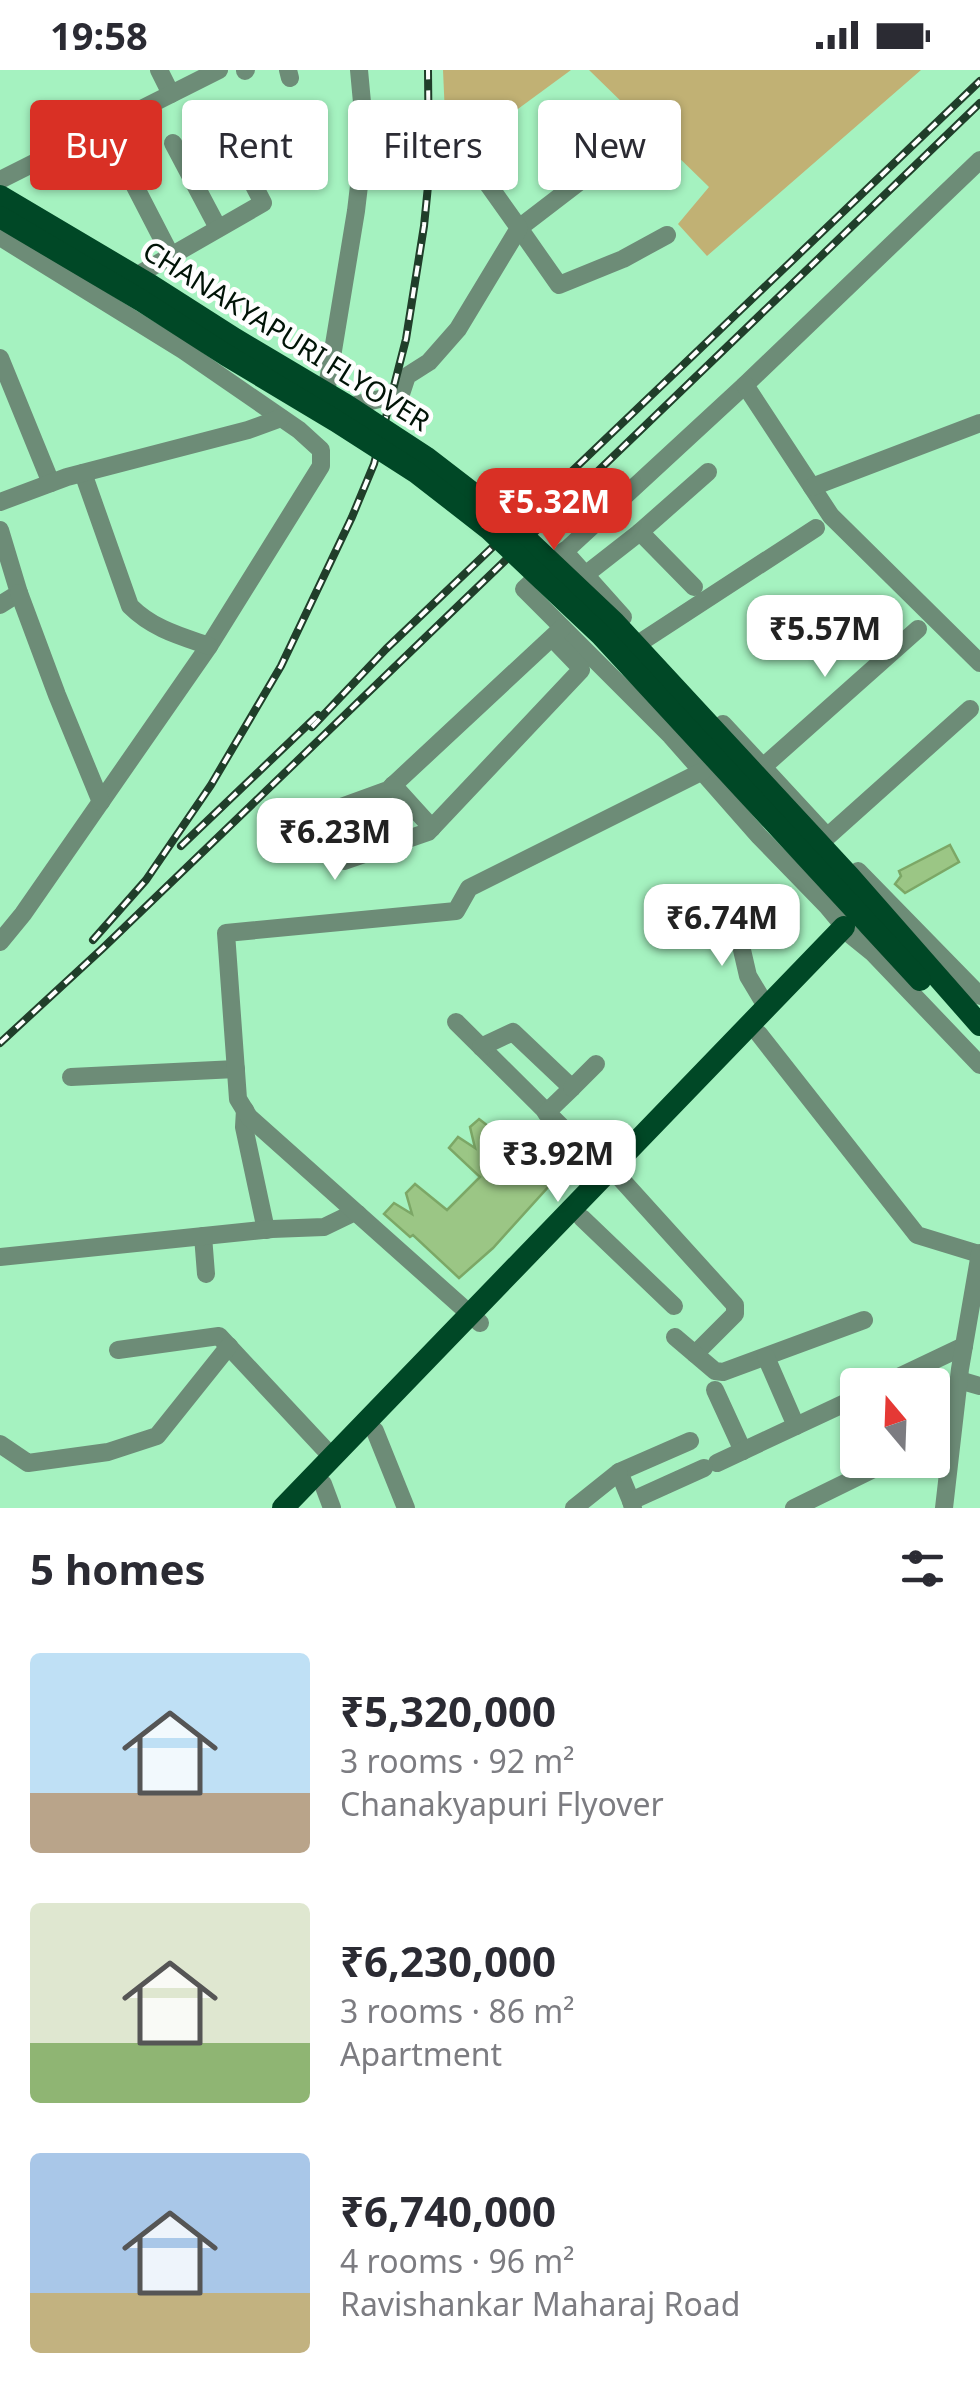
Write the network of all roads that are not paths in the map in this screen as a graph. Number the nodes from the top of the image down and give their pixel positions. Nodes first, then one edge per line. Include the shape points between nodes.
1 (159, 70) edge
2 (220, 70) edge
3 (360, 70) edge
4 (171, 94) junction
5 (174, 143) dead end
6 (980, 160) edge
7 (0, 182) edge
8 (137, 190) edge
9 (256, 190) edge
10 (492, 190) edge
11 (569, 190) edge
12 (0, 196) edge
13 (0, 217) edge
14 (218, 228) junction
15 (519, 228) junction
16 (667, 235) dead end
17 (0, 237) edge
18 (170, 256) junction
19 (142, 272) junction
20 (0, 358) edge
21 (744, 384) junction
22 (327, 386) junction
23 (7, 393) edge
24 (358, 404) junction
25 (282, 418) junction
26 (980, 423) edge
27 (321, 450) junction
28 (708, 472) dead end
29 (83, 473) junction
30 (52, 483) junction
31 (812, 487) junction
32 (0, 502) edge
33 (816, 528) dead end
34 (0, 530) edge
35 (640, 532) junction
36 (564, 552) junction
37 (585, 575) junction
38 (694, 587) dead end
39 (20, 592) junction
40 (0, 605) edge
41 (918, 629) dead end
42 (557, 633) junction
43 (644, 640) junction
44 (208, 646) junction
45 (980, 664) edge
46 (970, 709) dead end
47 (764, 766) junction
48 (703, 771) junction
49 (393, 785) junction
50 (101, 802) junction
51 (432, 828) junction
52 (828, 837) junction
53 (867, 881) junction
54 (733, 911) dead end
55 (901, 913) junction
56 (848, 932) junction
57 (0, 942) edge
58 (980, 996) edge
59 (766, 1006) junction
60 (456, 1022) dead end
61 (980, 1025) edge
62 (759, 1034) junction
63 (980, 1045) edge
64 (481, 1047) junction
65 (596, 1064) dead end
66 (980, 1065) edge
67 (236, 1069) junction
68 (72, 1077) dead end
69 (572, 1088) junction
70 (245, 1110) junction
71 (546, 1114) junction
72 (614, 1176) junction
73 (358, 1214) junction
74 (582, 1218) junction
75 (266, 1230) junction
76 (203, 1236) junction
77 (980, 1253) edge
78 (0, 1257) edge
79 (206, 1274) dead end
80 (674, 1306) dead end
81 (475, 1319) junction
82 (864, 1320) dead end
83 (970, 1335) edge
84 (675, 1337) dead end
85 (229, 1346) junction
86 (118, 1350) dead end
87 (695, 1354) junction
88 (766, 1357) junction
89 (912, 1368) edge
90 (958, 1380) junction
91 (980, 1386) edge
92 (715, 1390) dead end
93 (840, 1405) edge
94 (950, 1413) edge
95 (796, 1426) junction
96 (370, 1427) junction
97 (690, 1441) dead end
98 (0, 1444) edge
99 (743, 1451) junction
100 (332, 1457) junction
101 (619, 1472) junction
102 (855, 1478) edge
103 (943, 1478) edge
104 (323, 1484) junction
105 (632, 1504) edge
106 (283, 1508) edge
107 (300, 1508) edge
108 (332, 1508) edge
109 (406, 1508) edge
110 (574, 1508) edge
111 (794, 1508) edge
112 (944, 1508) edge

1 - 4 street
2 - 4 street
3 - 22 street via 365,135
4 - 7 street
5 - 14 street
6 - 21 street
7 - 19 street
8 - 18 street
9 - 14 street via 262,202
10 - 15 street
11 - 15 street
12 - 61 main road, CHANAKYAPURI FLYOVER, bridge via 346,405 501,515 614,622
13 - 63 main road, CHANAKYAPURI FLYOVER, bridge via 336,421 489,529 601,635
14 - 18 street
15 - 16 street via 558,285
15 - 24 street via 458,328 407,376 401,394
17 - 25 street
18 - 19 street
19 - 22 street
20 - 23 street
21 - 31 street
21 - 36 street
22 - 24 street
23 - 30 street
24 - 27 street
25 - 27 street
25 - 29 street
26 - 31 street
27 - 44 street via 322,466
28 - 35 street
29 - 30 street
29 - 44 street via 130,606 160,629
30 - 32 street
31 - 45 street via 831,516
33 - 43 street
34 - 39 street
35 - 37 street
35 - 38 street
36 - 37 street
36 - 42 street via 524,589
37 - 43 street
39 - 40 street
39 - 50 street
41 - 47 street
42 - 48 street
42 - 49 street
42 - 51 street via 581,670
43 - 47 street
44 - 50 street
46 - 52 street
47 - 52 street
48 - 56 street
48 - 67 street via 469,888 456,911 226,933
49 - 51 street
49 - 51 street via 332,810 340,857 344,861
50 - 57 street
52 - 53 street
53 - 55 street
53 - 56 street via 864,905
54 - 59 street via 748,976
55 - 56 street via 876,916
55 - 58 street
56 - 59 main road
56 - 62 main road
56 - 66 street
59 - 72 main road
60 - 64 street
62 - 72 main road
62 - 77 street via 917,1235
64 - 69 street via 518,1034
64 - 71 street
65 - 69 street
67 - 68 street
67 - 70 street
69 - 71 street
70 - 73 street
70 - 75 street
71 - 72 street
72 - 74 main road
72 - 81 main road
72 - 87 street via 735,1305 735,1314
73 - 75 street via 324,1227
73 - 81 street
74 - 80 street
74 - 81 main road
75 - 76 street
76 - 78 street
76 - 79 street
77 - 83 street
81 - 96 main road
82 - 88 street
83 - 89 street
83 - 90 street
84 - 87 street
85 - 86 street via 220,1336
85 - 98 street via 157,1436 108,1452 28,1462
85 - 100 street
87 - 88 street via 723,1372
88 - 95 street
90 - 91 street
90 - 94 street
92 - 99 street
93 - 95 street
95 - 99 street
96 - 100 main road
96 - 104 main road
96 - 109 street
97 - 101 street
99 - 105 street
100 - 106 main road
101 - 105 street
101 - 110 street
102 - 111 street
103 - 112 street
104 - 107 main road
104 - 108 street

